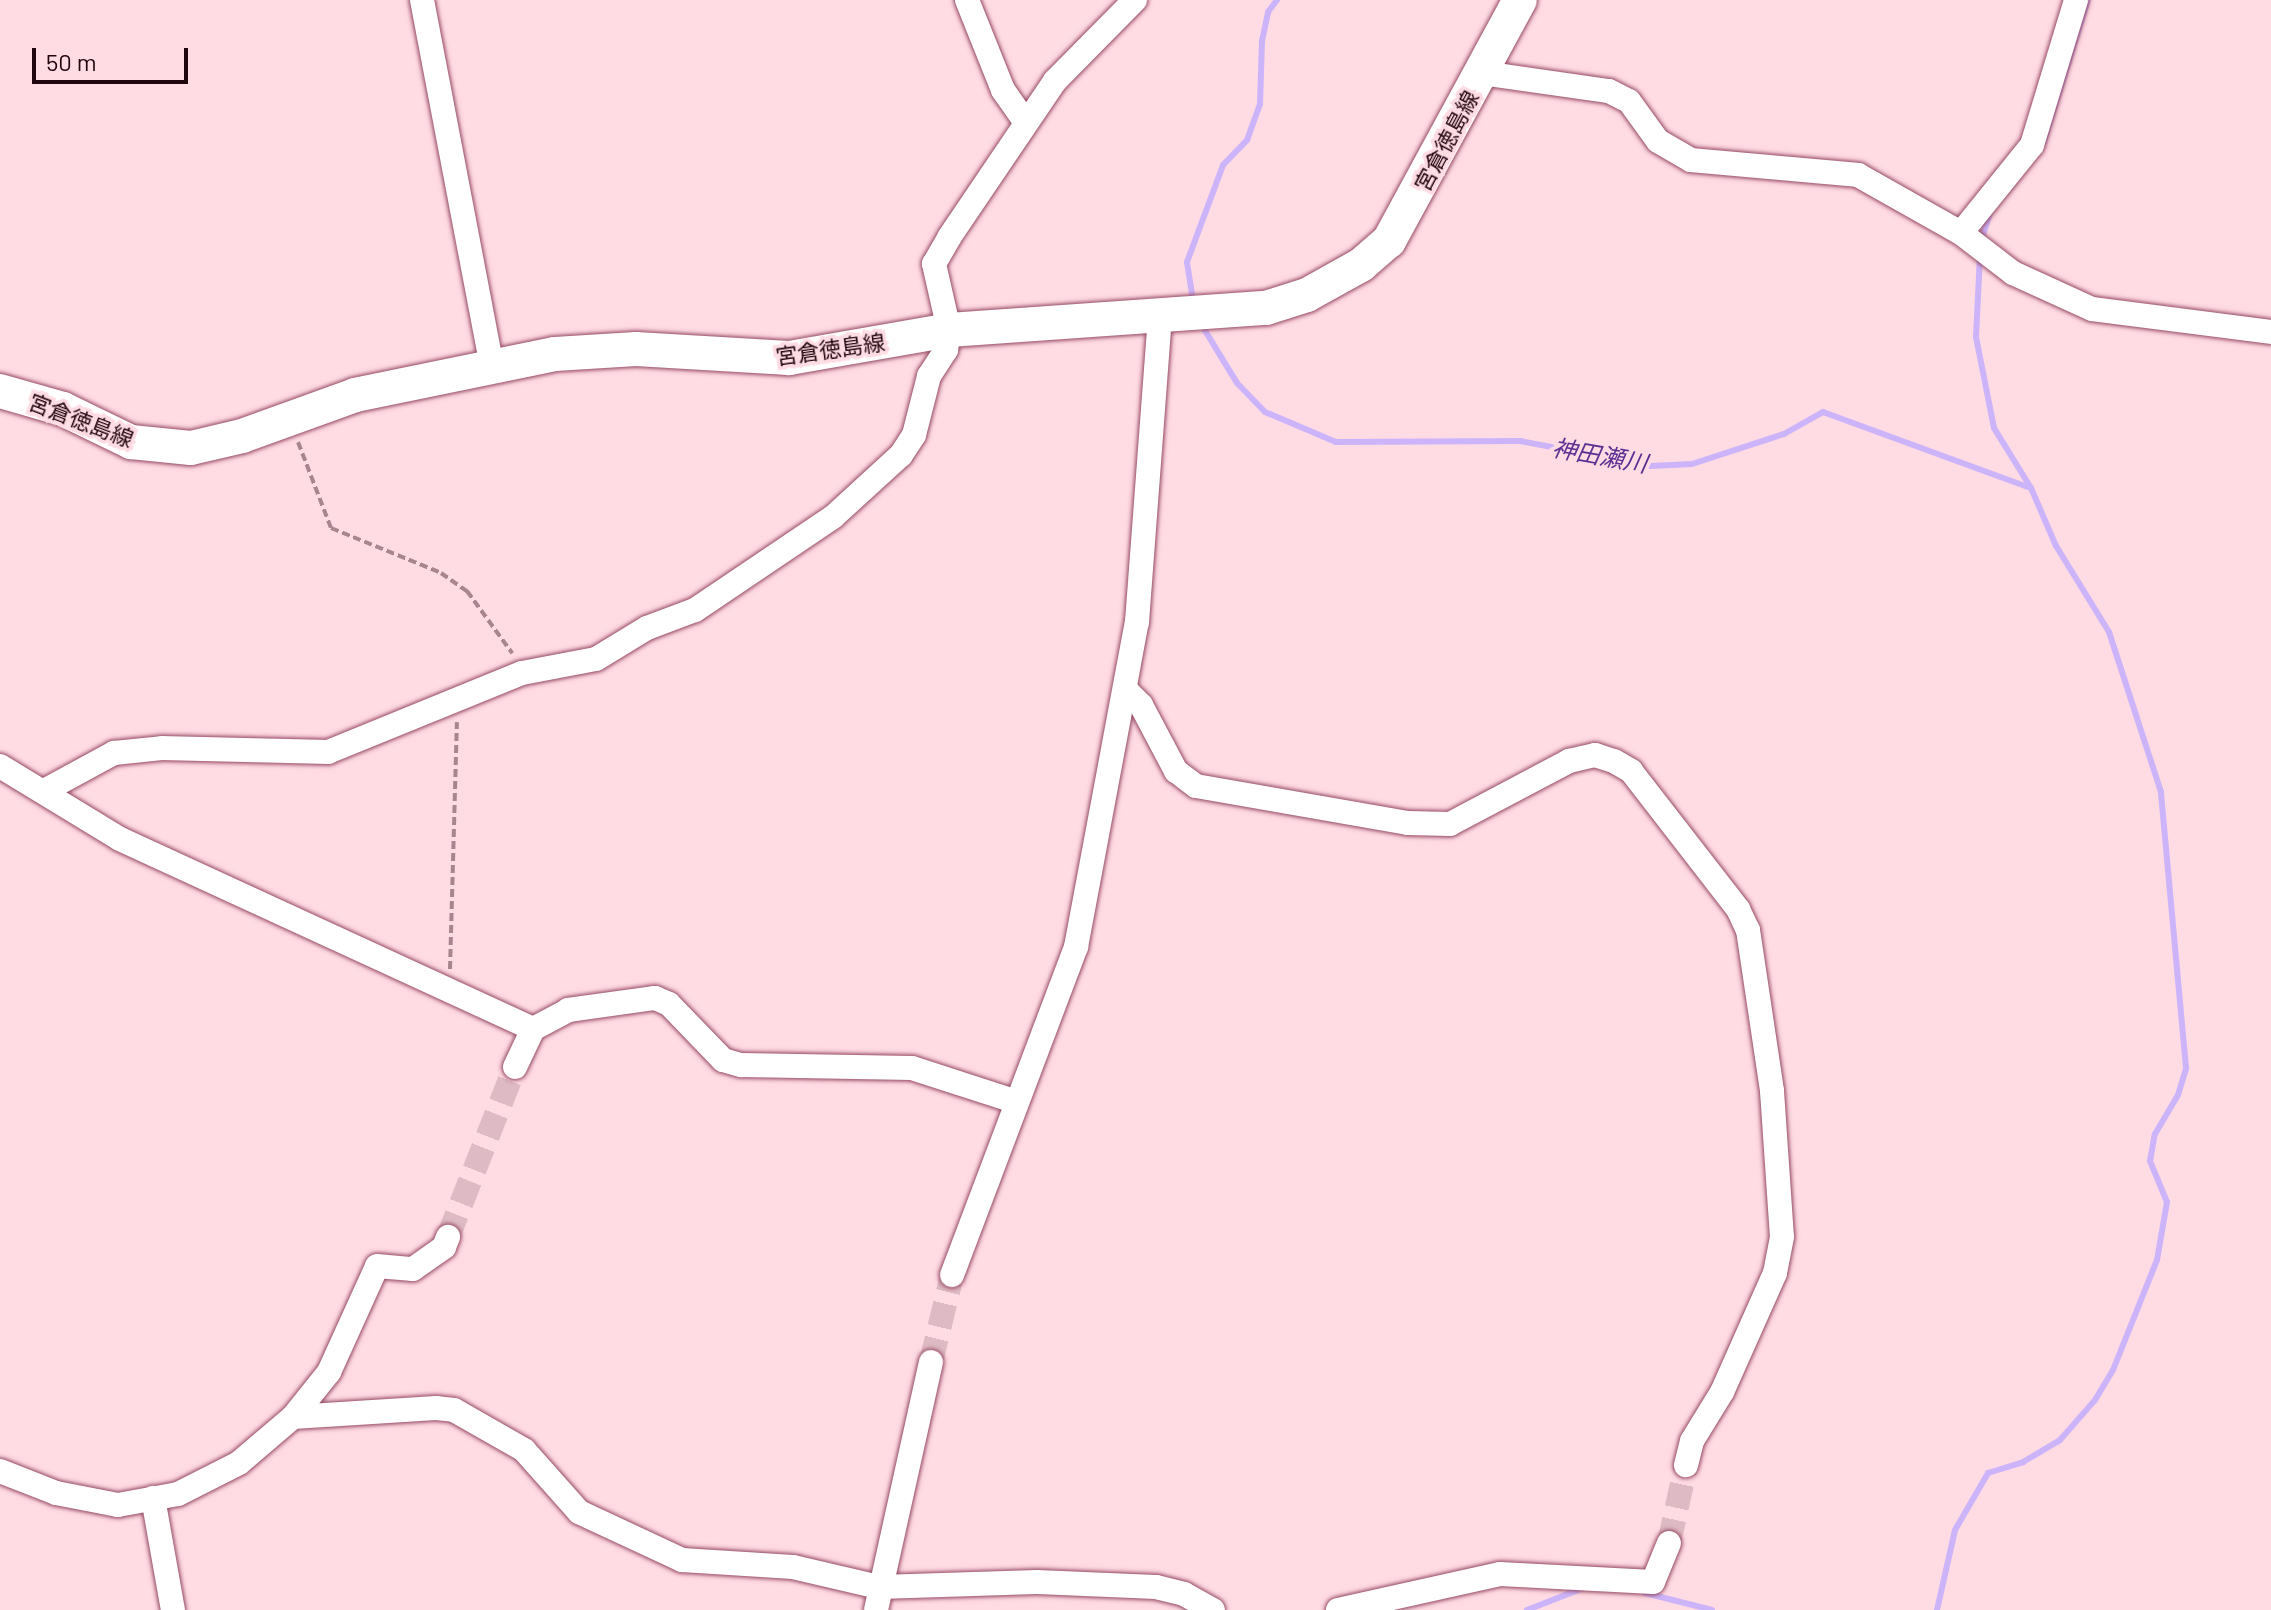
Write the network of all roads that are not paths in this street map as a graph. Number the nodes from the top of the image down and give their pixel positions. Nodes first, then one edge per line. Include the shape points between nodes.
1 (422, 0) edge
2 (967, 0) edge
3 (1135, 0) edge
4 (1520, 0) edge
5 (2076, 0) edge
6 (1482, 73) junction
7 (1025, 121) junction
8 (1961, 233) junction
9 (1160, 316) junction
10 (949, 330) junction
11 (2271, 332) edge
12 (492, 367) junction
13 (0, 391) edge
14 (1127, 691) junction
15 (0, 766) edge
16 (44, 791) junction
17 (533, 1029) junction
18 (515, 1067) tunnel mouth
19 (1017, 1102) junction
20 (448, 1237) tunnel mouth
21 (952, 1275) tunnel mouth
22 (931, 1362) tunnel mouth
23 (293, 1417) junction
24 (1686, 1465) tunnel mouth
25 (0, 1471) edge
26 (153, 1498) junction
27 (1669, 1543) tunnel mouth
28 (878, 1598) edge
29 (173, 1610) edge
30 (1213, 1610) edge
31 (1338, 1610) edge

1 - 12 street
2 - 7 street via 1003,90
3 - 7 street via 1055,81
4 - 6 main road, 宮倉徳島線
5 - 8 street via 2032,145
6 - 8 street via 1609,91 1629,101 1658,141 1691,160 1858,175
6 - 9 main road, 宮倉徳島線 via 1413,205 1389,241 1361,265 1307,295 1266,308
7 - 10 street via 934,264
8 - 11 street via 2013,273 2092,309
9 - 10 main road, 宮倉徳島線
9 - 14 street
10 - 12 main road, 宮倉徳島線 via 789,358 595,350
10 - 16 street via 946,350 929,376 914,435 901,455 833,517 695,610 647,628 596,659 522,673 328,752 162,748 114,753
12 - 13 main road, 宮倉徳島線 via 355,395 229,439 160,448 131,442 63,409
14 - 19 street via 1076,947
14 - 24 street via 1141,705 1176,771 1196,786 1408,823 1450,824 1569,761 1595,755 1614,761 1631,771 1738,909 1748,930 1772,1091 1782,1237 1775,1273 1722,1392 1692,1441
15 - 16 street
16 - 17 street via 120,839
17 - 18 street
17 - 19 street via 568,1010 655,998 669,1004 723,1060 912,1068
19 - 21 street
20 - 23 street via 444,1247 413,1269 377,1266 329,1372
22 - 28 street
23 - 26 street via 239,1463 178,1494
23 - 28 street via 383,1408 454,1410 524,1450 579,1512 666,1555 793,1567
25 - 26 street via 56,1493 118,1505
26 - 29 street
27 - 31 street via 1653,1582 1500,1574
28 - 30 street via 1037,1582 1156,1587

